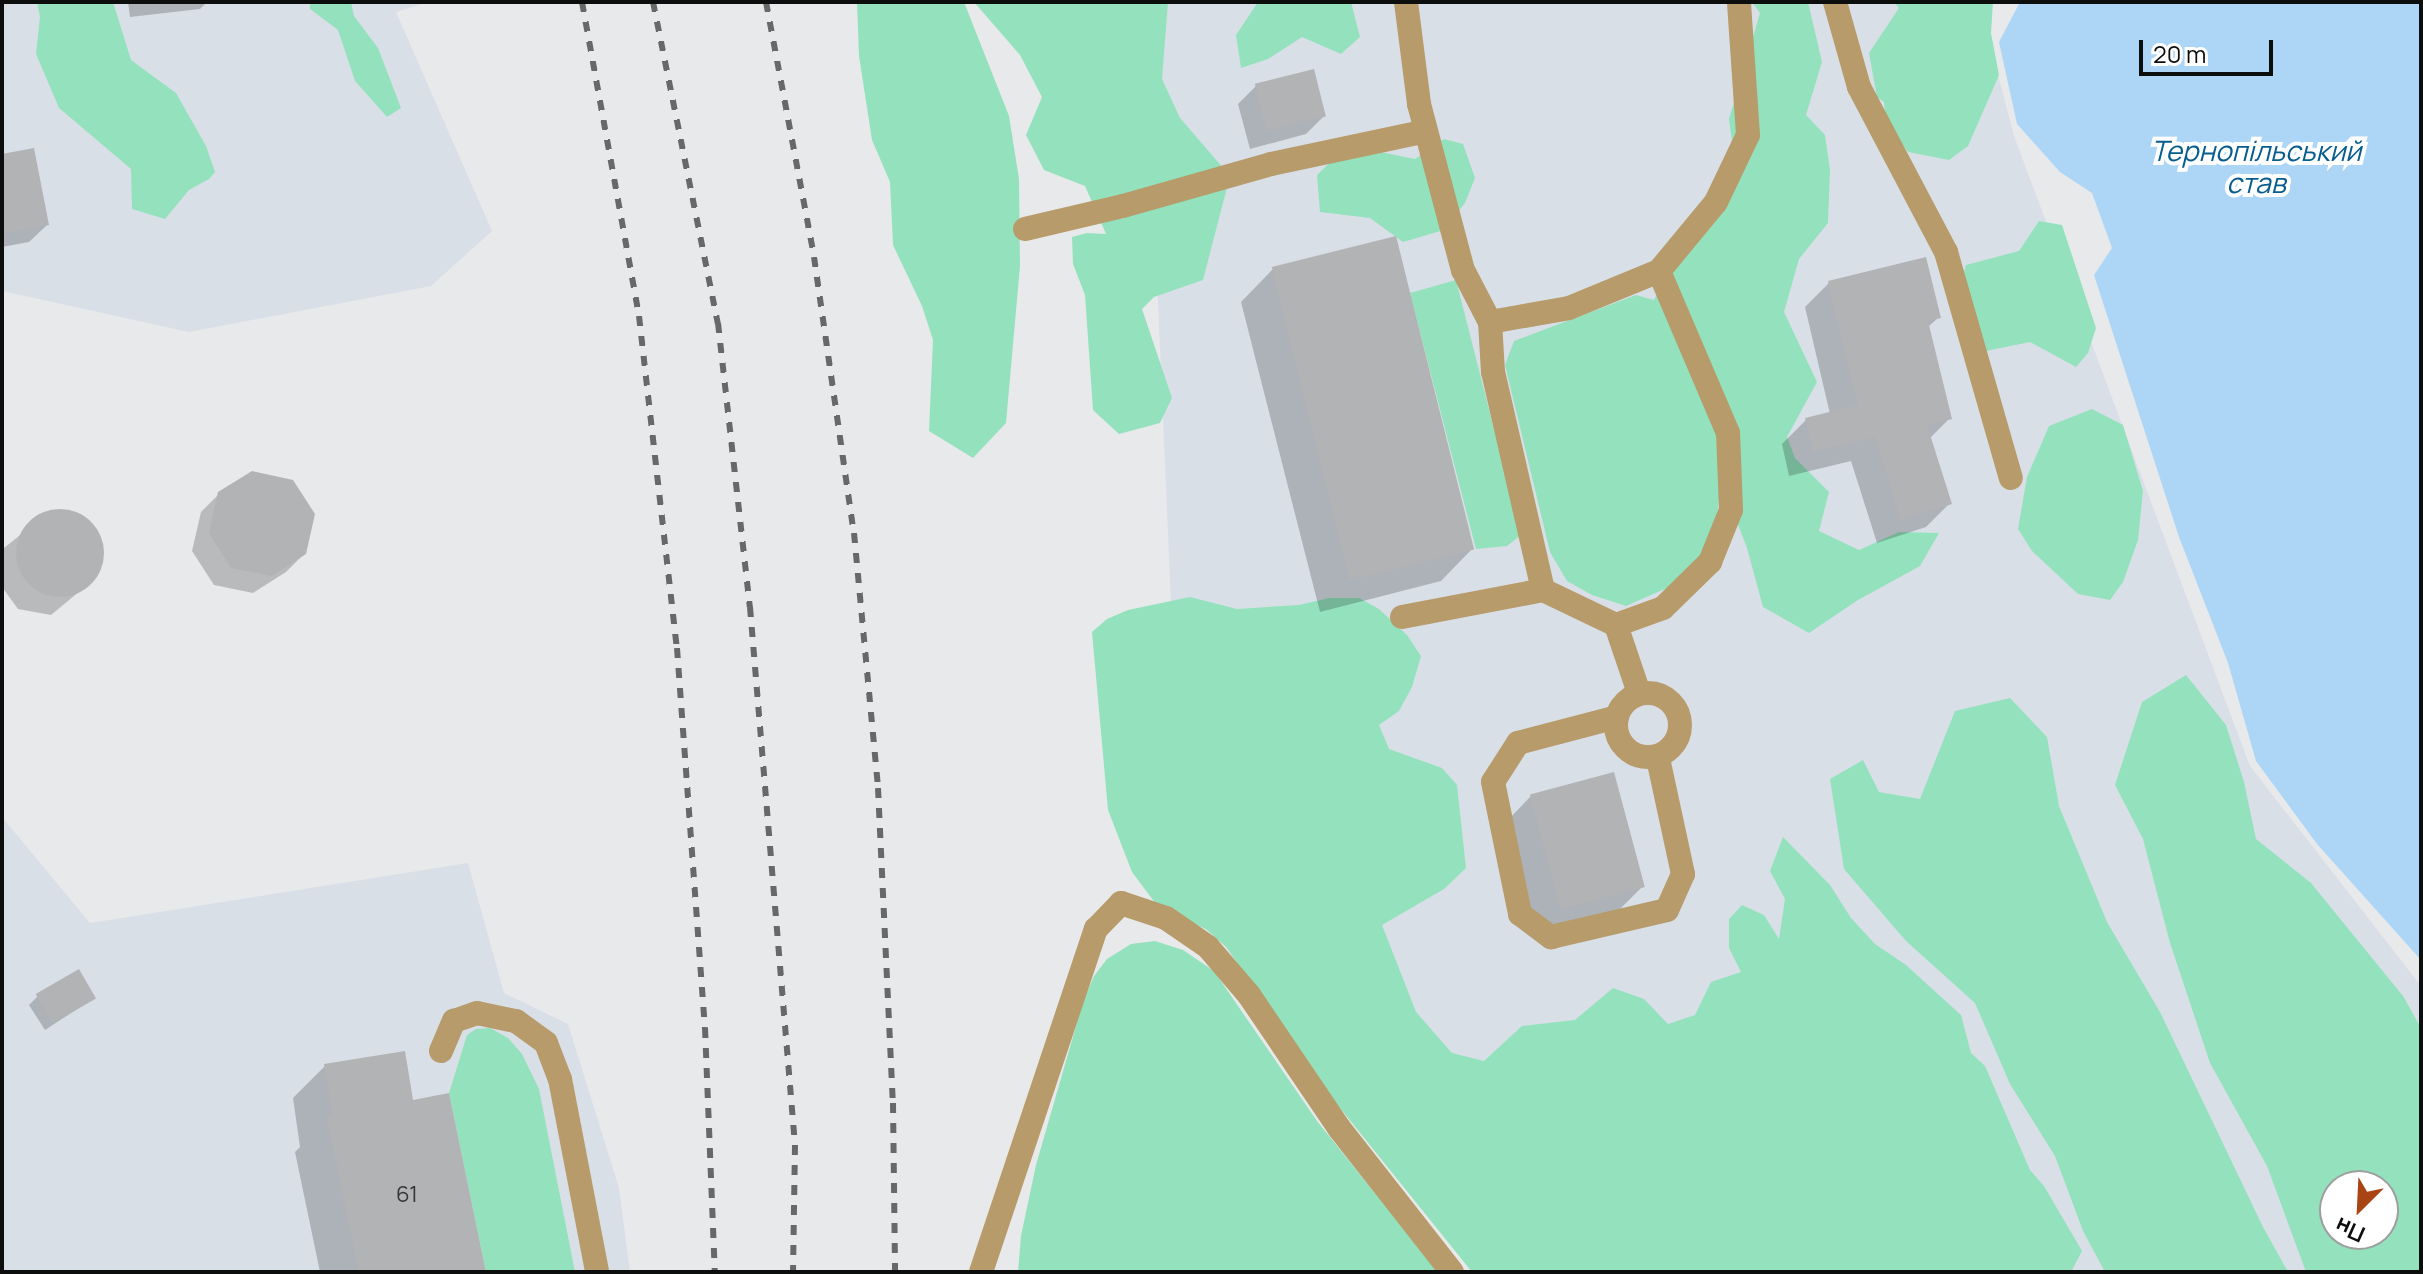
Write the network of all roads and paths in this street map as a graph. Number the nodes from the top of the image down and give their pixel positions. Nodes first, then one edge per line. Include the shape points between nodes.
1 (1406, 2) edge
2 (1739, 2) edge
3 (1835, 2) edge
4 (1426, 131) junction
5 (1025, 229) dead end
6 (1659, 271) junction
7 (1490, 322) junction
8 (2011, 478) dead end
9 (1543, 590) junction
10 (1402, 617) dead end
11 (1616, 625) junction
12 (1639, 693) junction
13 (1617, 717) junction
14 (1658, 758) junction
15 (441, 1051) dead end
16 (597, 1272) edge
17 (981, 1272) edge
18 (1452, 1272) edge

1 - 4 lane
2 - 6 lane via 1748,135 1716,202
3 - 8 lane via 1859,87 1946,252
4 - 5 lane via 1271,164
4 - 7 lane via 1463,270
6 - 7 lane via 1569,308
6 - 11 lane via 1728,433 1731,510 1710,562 1663,608
7 - 9 lane via 1493,372
9 - 10 lane
9 - 11 lane
11 - 12 lane
12 - 13 lane via 1618,709
12 - 14 lane via 1664,695 1681,716 1678,742
13 - 14 lane via 1615,735 1632,755
13 - 14 lane via 1518,743 1493,782 1520,914 1551,937 1667,910 1683,874
15 - 16 lane via 454,1021 477,1013 516,1021 546,1043 560,1079
17 - 18 lane via 1088,950 1096,929 1121,903 1166,918 1208,947

